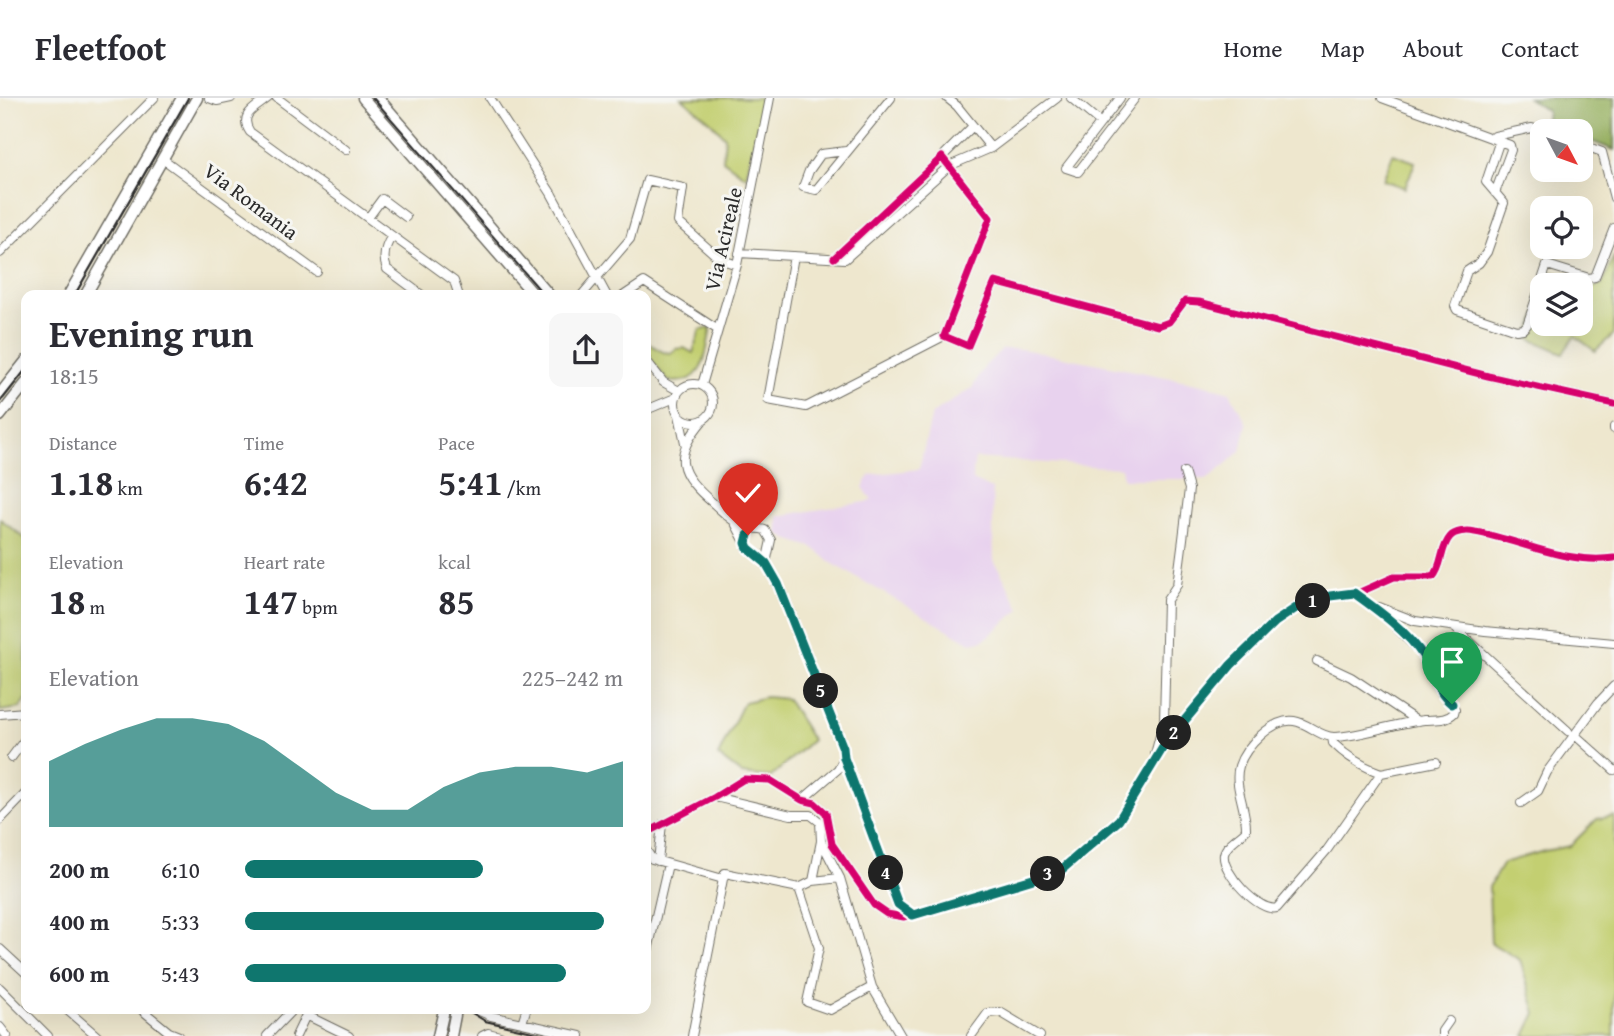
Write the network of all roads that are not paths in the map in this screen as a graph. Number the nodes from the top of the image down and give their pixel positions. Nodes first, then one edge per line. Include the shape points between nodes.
1 (154, 98) edge
2 (182, 98) edge
3 (197, 98) edge
4 (209, 98) edge
5 (231, 98) edge
6 (268, 98) edge
7 (277, 98) edge
8 (363, 98) edge
9 (378, 98) edge
10 (490, 98) edge
11 (771, 98) edge
12 (891, 98) edge
13 (947, 98) edge
14 (1057, 98) edge
15 (1071, 98) edge
16 (1120, 98) edge
17 (1135, 98) edge
18 (1382, 98) edge
19 (1101, 123) junction
20 (973, 126) junction
21 (1530, 129) edge
22 (1496, 138) junction
23 (991, 148) junction
24 (1593, 149) edge
25 (346, 150) dead end
26 (846, 151) junction
27 (942, 157) junction
28 (163, 159) junction
29 (949, 166) junction
30 (1494, 194) junction
31 (1614, 198) edge
32 (117, 211) junction
33 (406, 217) dead end
34 (129, 218) junction
35 (368, 218) junction
36 (1614, 228) edge
37 (392, 236) junction
38 (0, 253) edge
39 (739, 253) junction
40 (794, 256) junction
41 (834, 258) junction
42 (737, 265) junction
43 (317, 272) dead end
44 (596, 277) junction
45 (71, 290) edge
46 (88, 290) edge
47 (415, 290) edge
48 (456, 290) edge
49 (529, 290) edge
50 (545, 290) edge
51 (585, 290) edge
52 (604, 290) edge
53 (632, 290) edge
54 (718, 330) junction
55 (944, 336) junction
56 (21, 367) edge
57 (651, 367) edge
58 (702, 385) junction
59 (21, 389) edge
60 (0, 394) edge
61 (676, 398) junction
62 (1614, 404) edge
63 (651, 410) edge
64 (679, 415) junction
65 (0, 416) edge
66 (705, 419) junction
67 (685, 443) junction
68 (1184, 472) dead end
69 (734, 522) junction
70 (759, 528) junction
71 (746, 543) junction
72 (769, 545) junction
73 (753, 552) junction
74 (1614, 558) edge
75 (766, 563) junction
76 (1354, 593) junction
77 (1364, 600) junction
78 (1451, 625) junction
79 (1614, 643) edge
80 (1317, 661) dead end
81 (1614, 686) edge
82 (21, 712) edge
83 (0, 714) edge
84 (1417, 721) junction
85 (1572, 733) junction
86 (1332, 737) junction
87 (21, 745) edge
88 (11, 758) dead end
89 (844, 758) junction
90 (1436, 762) dead end
91 (1151, 767) junction
92 (1614, 770) edge
93 (1381, 773) junction
94 (715, 797) junction
95 (21, 798) edge
96 (802, 800) junction
97 (1521, 803) dead end
98 (0, 820) edge
99 (663, 824) junction
100 (651, 830) edge
101 (821, 841) junction
102 (652, 861) edge
103 (668, 864) junction
104 (839, 878) junction
105 (723, 879) junction
106 (813, 881) junction
107 (799, 888) junction
108 (913, 915) junction
109 (651, 937) edge
110 (0, 949) edge
111 (21, 968) edge
112 (872, 987) junction
113 (0, 988) edge
114 (21, 1009) edge
115 (25, 1014) edge
116 (72, 1014) edge
117 (147, 1014) edge
118 (288, 1014) edge
119 (303, 1014) edge
120 (307, 1014) edge
121 (443, 1014) edge
122 (455, 1014) edge
123 (492, 1014) edge
124 (525, 1014) edge
125 (1449, 1021) dead end
126 (523, 1023) junction
127 (0, 1027) edge
128 (337, 1033) edge
129 (7, 1036) edge
130 (47, 1036) edge
131 (97, 1036) edge
132 (179, 1036) edge
133 (267, 1036) edge
134 (296, 1036) edge
135 (349, 1036) edge
136 (438, 1036) edge
137 (451, 1036) edge
138 (482, 1036) edge
139 (500, 1036) edge
140 (580, 1036) edge
141 (692, 1036) edge
142 (901, 1036) edge
143 (971, 1036) edge
144 (1040, 1036) edge
145 (1442, 1036) edge

1 - 38 street
2 - 32 street
3 - 28 street
4 - 5 street
6 - 35 street via 247,115 250,132
7 - 25 street
8 - 49 street
9 - 50 street
10 - 44 street via 551,193
11 - 39 street, Via Acireale
12 - 26 street
13 - 20 street
14 - 23 street
15 - 19 street
16 - 19 street
17 - 19 street via 1078,172 1066,168
18 - 22 street
20 - 23 street
20 - 27 street
21 - 22 street
22 - 30 street via 1486,182
22 - 30 street via 1511,150
23 - 29 street
24 - 31 street via 1602,152
26 - 26 street via 821,154 803,187 816,190
27 - 29 street
27 - 41 street
28 - 34 street
28 - 43 street, Via Romania
29 - 41 street via 845,259
29 - 55 street via 990,218
30 - 36 street via 1504,203 1487,252 1467,271 1455,306 1516,330 1527,325 1548,265 1595,277
32 - 34 street
32 - 45 street
33 - 35 street via 382,199
34 - 46 street
35 - 37 street
37 - 47 street via 384,262
37 - 48 street via 454,281
39 - 40 street
39 - 42 street, Via Acireale
40 - 41 street
40 - 55 street via 768,400 806,407
42 - 44 street via 720,260 678,222 684,188 647,180 630,239
42 - 54 street, Via Acireale
44 - 51 street
44 - 52 street
53 - 54 street via 644,282
54 - 58 street, Via Acireale
55 - 62 street via 968,346 995,282 1158,326 1169,322 1185,301 1191,300
56 - 60 street
57 - 61 street
58 - 61 street via 689,384
58 - 66 street via 713,404
59 - 65 street
61 - 63 street
61 - 64 street
64 - 66 street via 694,422
64 - 67 street
66 - 67 street
67 - 69 street via 684,473
68 - 91 street via 1189,489 1177,585 1167,600 1164,722
69 - 70 street
69 - 71 street
70 - 71 street via 748,535
70 - 72 street via 769,534
71 - 73 street
72 - 73 street via 765,551
72 - 75 street
73 - 75 street
74 - 76 street via 1596,560 1464,531 1450,537 1433,577 1394,577
75 - 89 street via 783,594
76 - 77 street
76 - 91 street via 1302,604 1275,622 1231,665
77 - 78 street via 1402,617
77 - 84 street via 1422,654 1438,689 1455,709 1445,719
78 - 79 street
78 - 85 street
80 - 84 street via 1351,677
81 - 85 street
82 - 83 street
84 - 86 street
85 - 92 street
85 - 97 street via 1538,791
86 - 93 street via 1342,751
86 - 93 street via 1296,721 1284,721 1243,755 1238,776 1246,830 1224,852 1228,871 1257,903 1271,909 1286,900
87 - 88 street
89 - 96 street via 838,769
89 - 108 street via 898,904
90 - 93 street
91 - 108 street via 1119,820 1060,871
94 - 96 street via 744,779 769,780
94 - 99 street
94 - 101 street via 792,815 811,815 820,822
95 - 98 street
96 - 108 street via 815,803 826,813 832,844 874,905 887,914
99 - 100 street
99 - 102 street
101 - 104 street
101 - 106 street
102 - 103 street
103 - 105 street
103 - 109 street
104 - 106 street
104 - 112 street
105 - 107 street via 725,873
105 - 141 street
106 - 107 street
107 - 112 street via 819,948 807,1002 830,1010
110 - 111 street
112 - 142 street
113 - 114 street
115 - 130 street
116 - 131 street
117 - 132 street
118 - 133 street
119 - 134 street
120 - 128 street
121 - 136 street
122 - 137 street
123 - 126 street
124 - 126 street
125 - 145 street
126 - 140 street
127 - 129 street
128 - 135 street
138 - 139 street
143 - 144 street via 988,1013 999,1012

